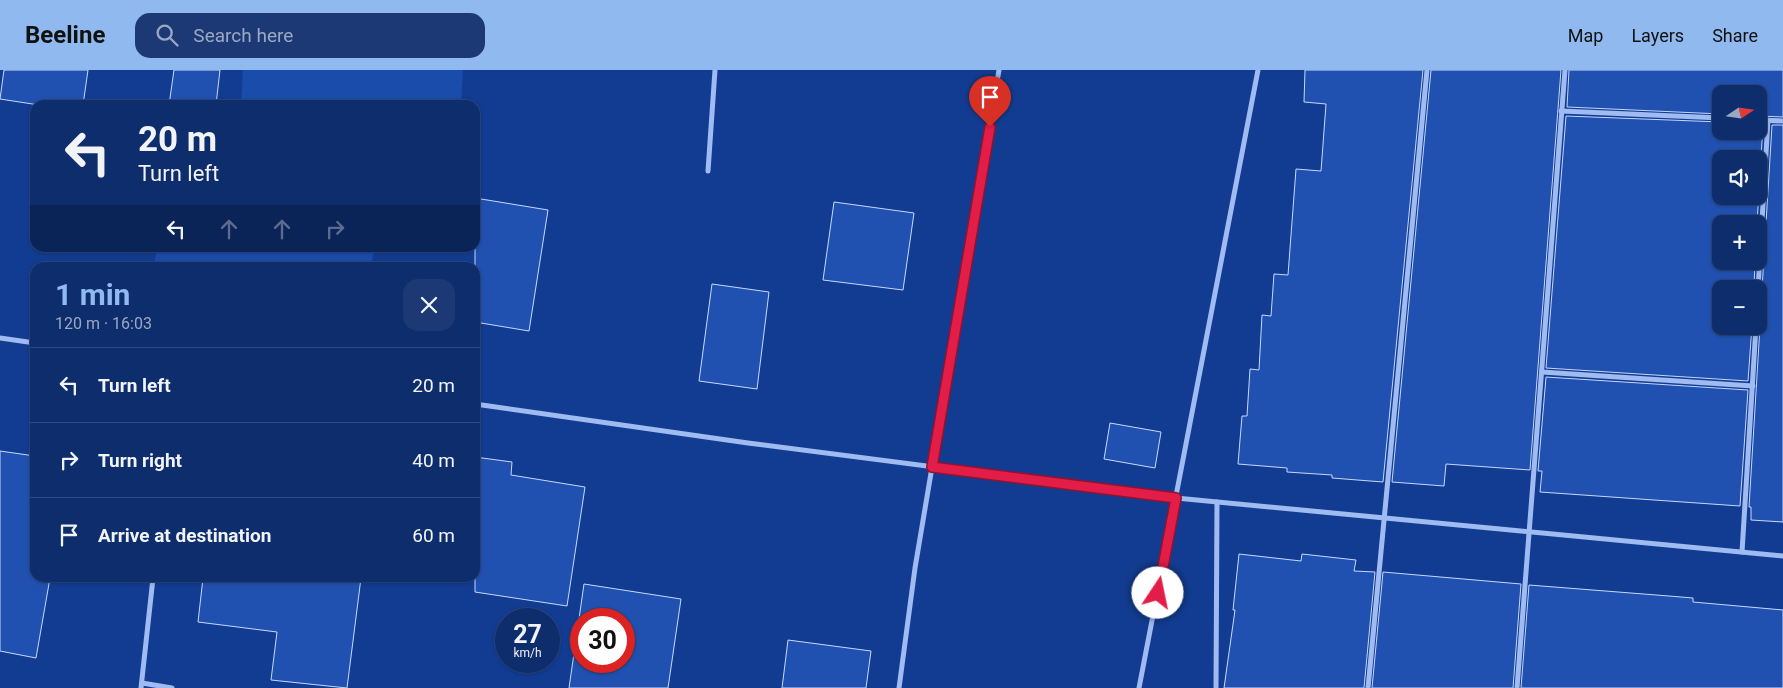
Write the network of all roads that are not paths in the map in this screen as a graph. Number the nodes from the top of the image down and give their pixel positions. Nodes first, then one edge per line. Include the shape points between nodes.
1 (715, 70) edge
2 (999, 70) edge
3 (1258, 70) edge
4 (1427, 70) edge
5 (1565, 70) edge
6 (1561, 111) junction
7 (1712, 118) edge
8 (1768, 120) edge
9 (1783, 121) edge
10 (1767, 140) edge
11 (708, 171) dead end
12 (1759, 280) edge
13 (1756, 335) edge
14 (0, 338) edge
15 (30, 341) edge
16 (1542, 372) junction
17 (1753, 386) junction
18 (480, 405) edge
19 (932, 467) junction
20 (1176, 498) junction
21 (1217, 502) junction
22 (1382, 518) junction
23 (1529, 532) junction
24 (1742, 552) junction
25 (1783, 556) edge
26 (154, 582) edge
27 (141, 686) edge
28 (172, 688) edge
29 (899, 688) edge
30 (1139, 688) edge
31 (1216, 688) edge
32 (1368, 688) edge
33 (1517, 688) edge

1 - 11 street
2 - 19 street
3 - 20 street
4 - 22 street
5 - 6 street
6 - 7 street
6 - 16 street
8 - 9 street
10 - 12 street
13 - 17 street
14 - 15 street
16 - 17 street
16 - 23 street
17 - 24 street
18 - 19 street
19 - 20 street
19 - 29 street
20 - 21 street
20 - 30 street
21 - 22 street
21 - 31 street
22 - 23 street
22 - 32 street
23 - 24 street
23 - 33 street
24 - 25 street
26 - 27 street
27 - 28 street

